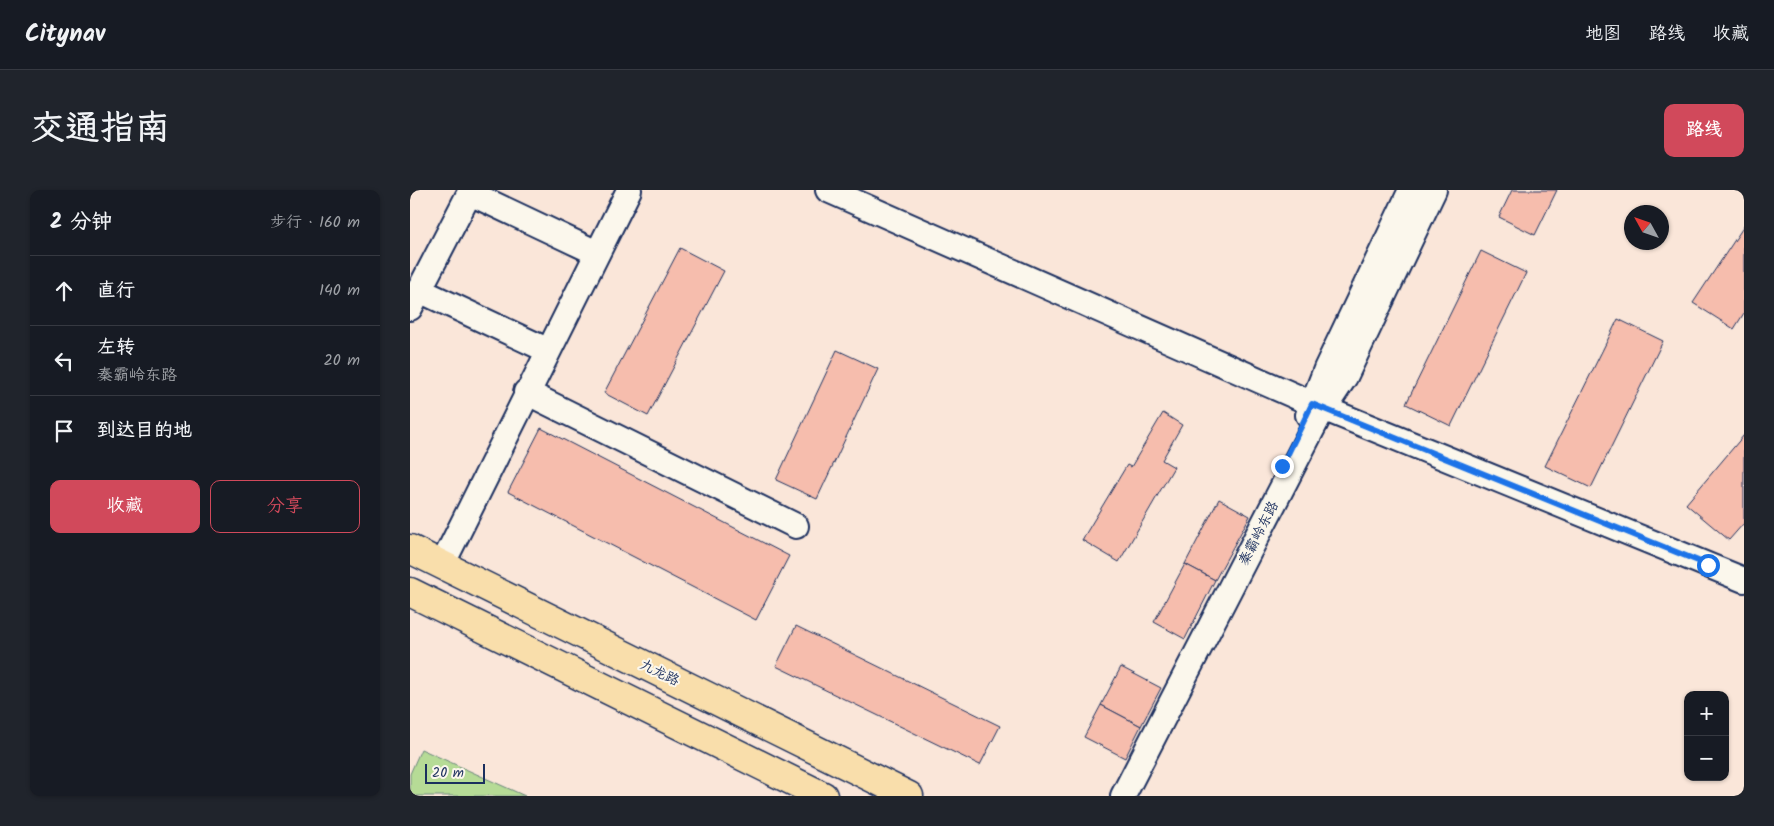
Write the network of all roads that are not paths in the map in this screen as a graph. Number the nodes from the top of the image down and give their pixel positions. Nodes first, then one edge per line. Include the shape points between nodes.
1 (628, 190) edge
2 (828, 190) edge
3 (1412, 190) edge
4 (1434, 190) edge
5 (471, 191) edge
6 (597, 253) junction
7 (415, 299) edge
8 (548, 350) junction
9 (526, 392) junction
10 (1318, 406) junction
11 (796, 526) dead end
12 (410, 549) edge
13 (442, 564) junction
14 (1744, 580) edge
15 (410, 592) edge
16 (823, 796) edge
17 (909, 796) edge
18 (1112, 796) edge
19 (1123, 796) edge

1 - 6 street
2 - 10 street
3 - 10 street, 秦霸岭东路 via 1326,369
4 - 10 street, 秦霸岭东路 via 1345,377
5 - 6 street
5 - 7 street
6 - 8 street
7 - 8 street
8 - 9 street
9 - 11 street
9 - 13 street
10 - 14 street
10 - 18 street, 秦霸岭东路
10 - 19 street, 秦霸岭东路
12 - 13 main road, 九龙路
13 - 17 main road, 九龙路
15 - 16 main road

